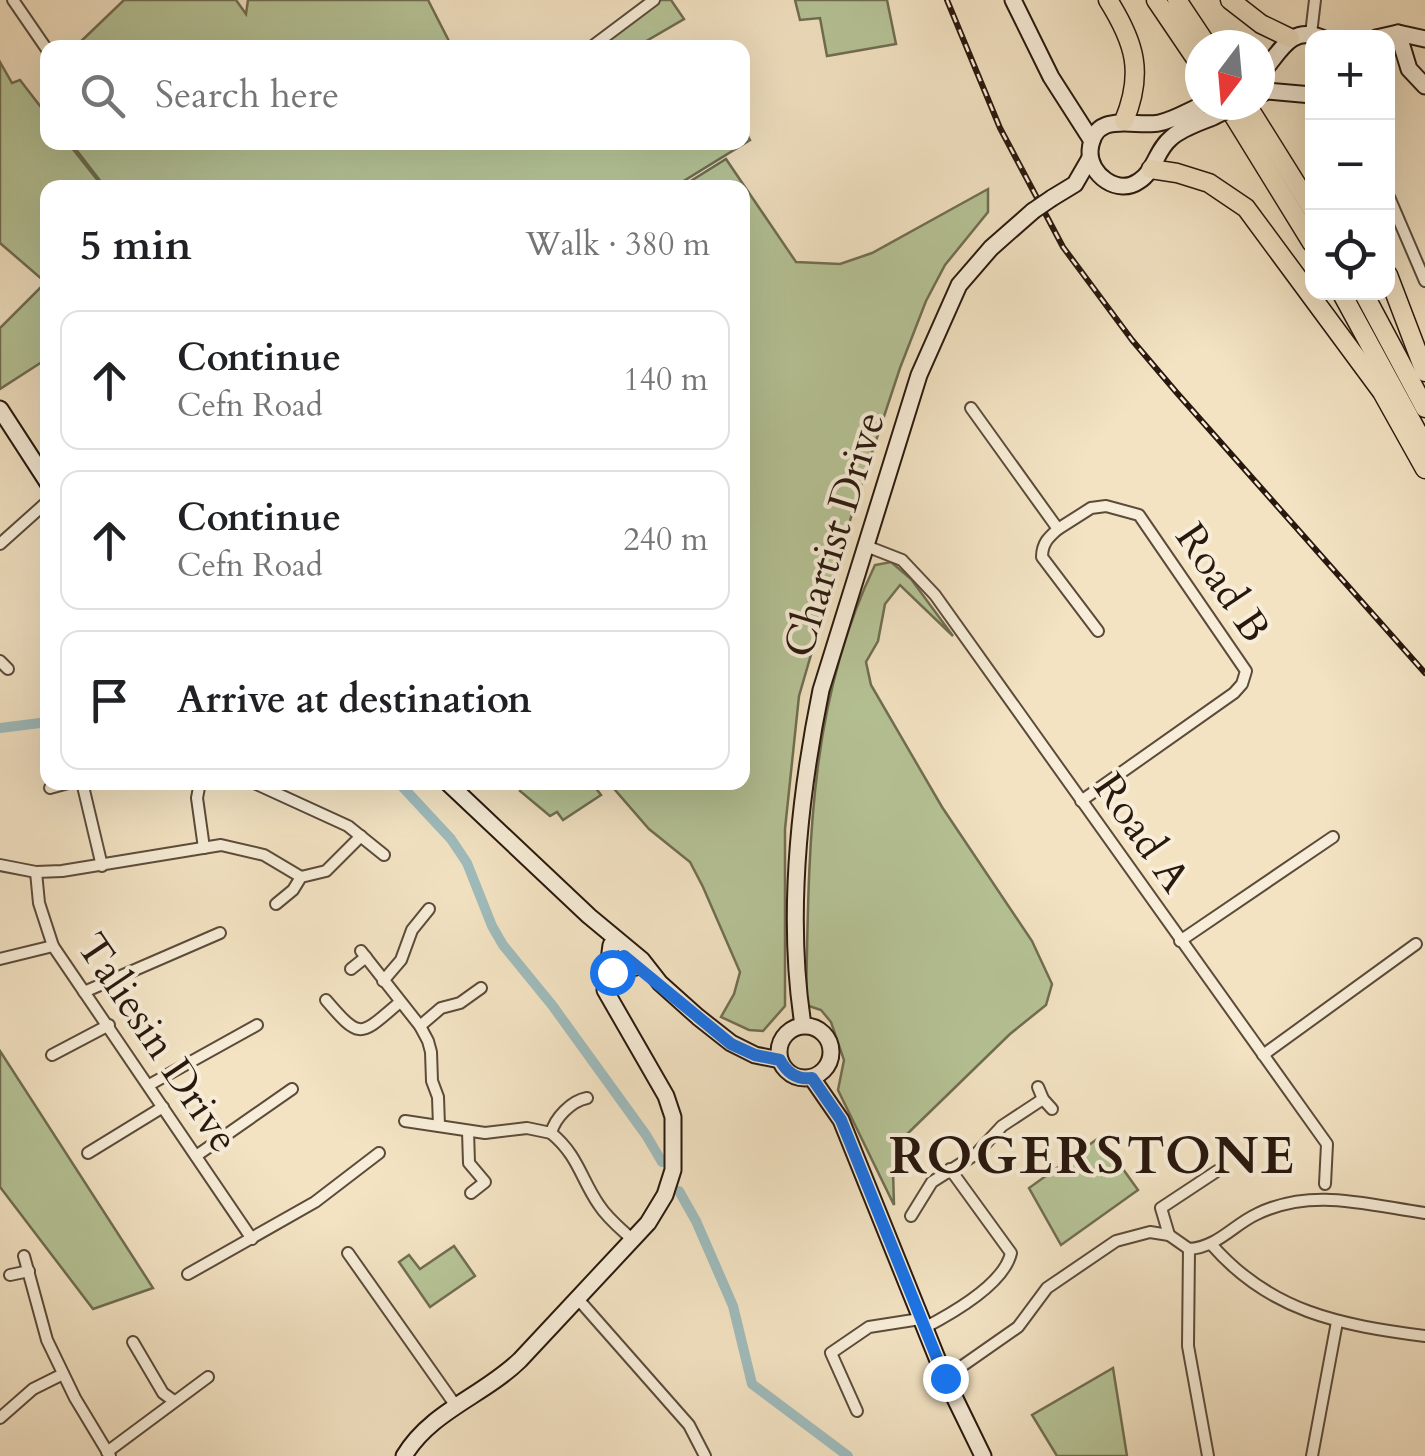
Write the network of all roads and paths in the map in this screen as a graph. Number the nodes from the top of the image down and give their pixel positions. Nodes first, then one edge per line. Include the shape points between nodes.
1 (13, 0) edge
2 (654, 0) edge
3 (1013, 0) edge
4 (1108, 0) edge
5 (1156, 0) edge
6 (1177, 0) edge
7 (1230, 0) edge
8 (1315, 0) edge
9 (1198, 30) edge
10 (1316, 30) edge
11 (1398, 32) junction
12 (1395, 33) edge
13 (1305, 37) edge
14 (1290, 38) junction
15 (1425, 39) edge
16 (40, 40) edge
17 (601, 40) edge
18 (1185, 43) edge
19 (1276, 58) joint
20 (1052, 77) junction
21 (1425, 86) edge
22 (1275, 92) edge
23 (1292, 92) junction
24 (1305, 94) edge
25 (1185, 116) edge
26 (1198, 120) edge
27 (1222, 120) edge
28 (1256, 120) edge
29 (1124, 124) junction
30 (1091, 150) junction
31 (1153, 162) junction
32 (1106, 182) junction
33 (1075, 184) junction
34 (1305, 198) edge
35 (1395, 210) edge
36 (1305, 233) edge
37 (1425, 282) edge
38 (1395, 293) edge
39 (1346, 300) edge
40 (1367, 300) edge
41 (1425, 372) edge
42 (0, 408) edge
43 (971, 408) dead end
44 (1425, 408) edge
45 (1425, 446) edge
46 (1425, 469) edge
47 (40, 470) edge
48 (40, 508) edge
49 (1058, 529) junction
50 (0, 544) edge
51 (866, 546) junction
52 (1098, 631) dead end
53 (84, 790) edge
54 (198, 790) edge
55 (270, 790) edge
56 (455, 790) edge
57 (1081, 801) junction
58 (361, 836) junction
59 (1333, 837) dead end
60 (204, 848) junction
61 (384, 854) dead end
62 (0, 865) edge
63 (102, 866) junction
64 (36, 872) junction
65 (301, 877) junction
66 (276, 904) dead end
67 (429, 909) dead end
68 (589, 916) junction
69 (220, 932) dead end
70 (1180, 941) junction
71 (1416, 944) dead end
72 (53, 946) junction
73 (628, 957) junction
74 (0, 959) edge
75 (351, 969) dead end
76 (383, 980) junction
77 (607, 981) junction
78 (481, 988) dead end
79 (84, 992) junction
80 (326, 1000) dead end
81 (400, 1002) junction
82 (257, 1024) dead end
83 (109, 1025) junction
84 (803, 1025) junction
85 (420, 1026) junction
86 (52, 1055) dead end
87 (1263, 1055) junction
88 (780, 1060) junction
89 (812, 1078) junction
90 (149, 1085) junction
91 (1038, 1087) dead end
92 (292, 1089) dead end
93 (587, 1098) dead end
94 (1043, 1099) junction
95 (163, 1106) junction
96 (1052, 1109) dead end
97 (406, 1121) dead end
98 (438, 1126) junction
99 (468, 1130) junction
100 (551, 1133) junction
101 (88, 1153) dead end
102 (379, 1153) dead end
103 (196, 1156) junction
104 (950, 1169) junction
105 (1217, 1171) dead end
106 (1326, 1184) dead end
107 (470, 1194) dead end
108 (1425, 1214) edge
109 (911, 1216) dead end
110 (1169, 1235) junction
111 (252, 1239) junction
112 (633, 1240) junction
113 (1211, 1244) junction
114 (1190, 1249) junction
115 (348, 1253) dead end
116 (24, 1256) dead end
117 (29, 1271) junction
118 (188, 1274) dead end
119 (10, 1275) dead end
120 (578, 1299) junction
121 (1338, 1322) junction
122 (922, 1323) junction
123 (1425, 1336) edge
124 (133, 1342) dead end
125 (63, 1374) junction
126 (208, 1378) dead end
127 (945, 1378) junction
128 (174, 1401) junction
129 (456, 1406) junction
130 (857, 1411) dead end
131 (0, 1418) edge
132 (108, 1454) edge
133 (404, 1456) edge
134 (705, 1456) edge
135 (984, 1456) edge
136 (1208, 1456) edge
137 (1312, 1456) edge

1 - 16 street
2 - 17 street
3 - 20 main road
4 - 29 main road via 1129,37 1135,68
5 - 18 main road
6 - 9 main road
7 - 14 main road
8 - 10 street
11 - 12 main road
11 - 15 main road
11 - 21 main road via 1409,70
13 - 14 main road
14 - 19 main road
19 - 23 main road via 1278,75
20 - 29 main road via 1086,113
20 - 30 main road
22 - 23 main road
23 - 24 main road
25 - 29 main road, Chartist Drive
26 - 31 main road, Chartist Drive via 1171,138
27 - 36 main road
28 - 34 main road
29 - 30 main road, Chartist Drive
29 - 31 main road via 1149,134
30 - 32 main road via 1095,171
30 - 33 main road, Chartist Drive
31 - 32 main road, Chartist Drive via 1131,185
31 - 46 main road via 1209,183 1246,208 1382,392
32 - 33 main road, Chartist Drive
33 - 51 main road, Chartist Drive, bridge via 1033,211 959,286 918,375
35 - 37 street
38 - 41 main road
39 - 45 main road
40 - 44 main road
42 - 47 main road
43 - 49 street
48 - 50 street
49 - 52 street via 1042,556
49 - 57 street, Road B via 1091,508 1138,515 1246,671 1234,693
51 - 57 street, Road A via 916,572
51 - 84 main road, Chartist Drive via 810,743 797,911
53 - 63 street
54 - 60 street
55 - 58 street
56 - 68 main road
57 - 70 street, Road A
58 - 61 street
58 - 65 street via 326,871
59 - 70 street
60 - 63 street
60 - 65 street via 248,849
62 - 64 street
63 - 64 street
64 - 72 street, Taliesin Drive
65 - 66 street
67 - 76 street via 412,930 402,960
68 - 73 main road
68 - 73 main road
69 - 79 street
70 - 87 street, Road A
71 - 87 street
72 - 74 street
72 - 79 street, Taliesin Drive
73 - 77 main road
73 - 77 main road
73 - 88 main road via 731,1044
75 - 76 street via 363,954
76 - 81 street
77 - 112 main road via 607,996 673,1117 669,1186
78 - 85 street
79 - 83 street, Taliesin Drive
80 - 81 street via 348,1027 359,1030
81 - 85 street
82 - 90 street
83 - 86 street
83 - 90 street, Taliesin Drive
84 - 88 main road via 783,1037
84 - 89 main road via 831,1044 828,1067
85 - 98 street via 432,1052
87 - 106 street, Road A via 1327,1144
88 - 89 main road via 791,1074
89 - 122 main road via 841,1120
90 - 95 street, Taliesin Drive
91 - 94 street
92 - 103 street
93 - 100 street via 554,1122
94 - 96 street
94 - 104 street
95 - 101 street
95 - 103 street, Taliesin Drive
97 - 98 street
98 - 99 street
99 - 100 street
99 - 107 street via 469,1164 484,1182
100 - 112 street via 580,1164 596,1202
102 - 111 street
103 - 111 street, Taliesin Drive
104 - 109 street via 932,1182
104 - 122 street via 1011,1253 1009,1264 968,1305
105 - 110 street via 1161,1208
108 - 113 street via 1305,1199 1257,1214
110 - 114 street
110 - 127 street via 1150,1232 1116,1241 1076,1265 1046,1288 1018,1327
111 - 118 street
112 - 120 main road
113 - 114 street
113 - 121 street via 1259,1289
114 - 136 street via 1188,1346
115 - 129 street
116 - 117 street
117 - 119 street
117 - 125 street
120 - 129 main road via 502,1378
120 - 134 street via 689,1425
121 - 123 street
121 - 137 street
122 - 127 main road
122 - 130 street via 869,1328 831,1353
124 - 128 street
125 - 131 street
125 - 132 street
126 - 128 street
127 - 135 main road
128 - 132 street
129 - 133 main road via 427,1426

